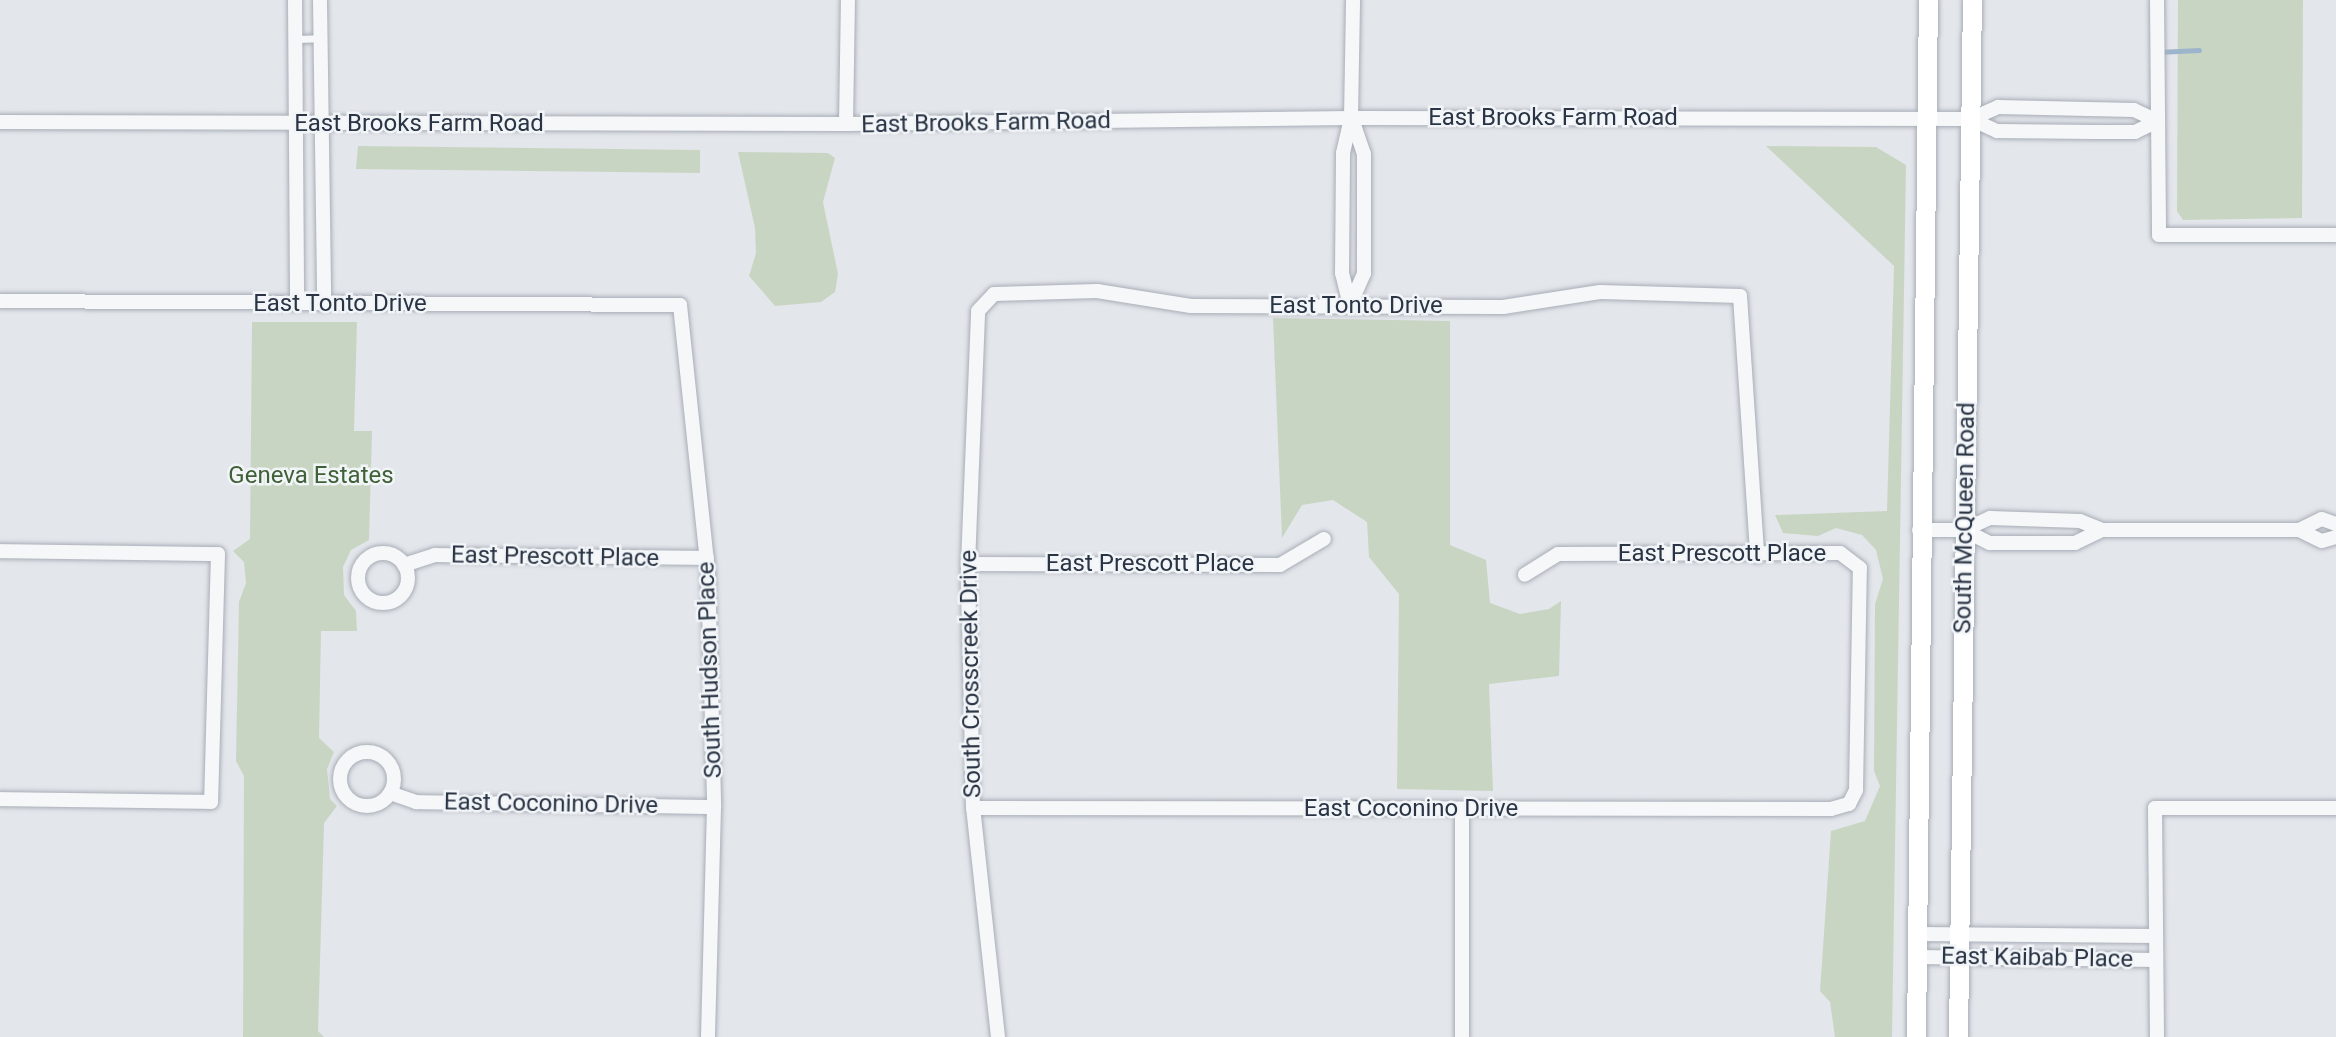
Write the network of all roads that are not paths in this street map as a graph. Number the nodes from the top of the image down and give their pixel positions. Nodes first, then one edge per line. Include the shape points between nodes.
1 (295, 0) edge
2 (320, 0) edge
3 (848, 0) edge
4 (1353, 0) edge
5 (1928, 0) edge
6 (1972, 0) edge
7 (2157, 0) edge
8 (321, 38) junction
9 (296, 39) junction
10 (2072, 108) junction
11 (1351, 118) junction
12 (1926, 119) junction
13 (1971, 119) junction
14 (2158, 121) junction
15 (0, 122) edge
16 (296, 124) junction
17 (321, 124) junction
18 (846, 124) junction
19 (2071, 132) junction
20 (2336, 235) edge
21 (0, 301) edge
22 (296, 304) junction
23 (324, 304) junction
24 (680, 305) joint
25 (1350, 305) junction
26 (978, 311) joint
27 (2046, 520) junction
28 (2336, 524) edge
29 (1919, 530) junction
30 (1964, 530) junction
31 (2102, 530) junction
32 (2299, 530) junction
33 (2336, 537) edge
34 (1324, 539) dead end
35 (2046, 543) junction
36 (0, 551) edge
37 (1757, 555) junction
38 (708, 558) junction
39 (968, 564) junction
40 (404, 565) dead end
41 (1525, 575) dead end
42 (390, 793) dead end
43 (0, 799) edge
44 (1849, 804) joint
45 (714, 807) junction
46 (973, 808) junction
47 (2336, 808) edge
48 (1462, 809) junction
49 (1917, 934) junction
50 (1959, 935) junction
51 (2089, 936) junction
52 (2156, 936) junction
53 (1917, 957) junction
54 (1959, 957) junction
55 (2089, 960) junction
56 (2156, 960) junction
57 (708, 1037) edge
58 (998, 1037) edge
59 (1462, 1037) edge
60 (1916, 1037) edge
61 (1958, 1037) edge
62 (2157, 1037) edge

1 - 9 street
2 - 8 street
3 - 18 street
4 - 11 street
5 - 12 main road, South McQueen Road
6 - 13 main road, South McQueen Road
7 - 14 street
8 - 9 lane
8 - 17 street
9 - 16 street
10 - 13 street, East Brooks Farm Road via 1998,107
10 - 14 street, East Brooks Farm Road via 2134,110
10 - 19 street
11 - 12 street, East Brooks Farm Road
11 - 18 street, East Brooks Farm Road
11 - 25 street via 1343,153 1342,260
11 - 25 street via 1364,154 1364,273
12 - 13 street, East Brooks Farm Road
12 - 29 main road, South McQueen Road
13 - 19 street, East Brooks Farm Road via 1997,131
13 - 30 main road, South McQueen Road
14 - 19 street, East Brooks Farm Road via 2135,132
14 - 20 street via 2159,234
15 - 16 street, East Brooks Farm Road
16 - 17 street, East Brooks Farm Road
16 - 22 street
17 - 18 street, East Brooks Farm Road
17 - 23 street
21 - 22 street, East Tonto Drive
22 - 23 street, East Tonto Drive
23 - 24 street, East Tonto Drive
24 - 38 street, South Hudson Place
25 - 26 street, East Tonto Drive via 1191,306 1097,291 994,294
25 - 37 street, East Tonto Drive via 1503,307 1600,292 1740,296
26 - 39 street, South Crosscreek Drive
27 - 30 street via 1990,518
27 - 31 street via 2080,521
27 - 35 street
28 - 32 street via 2322,519
29 - 30 street
29 - 49 main road, South McQueen Road
30 - 35 street via 1990,543
30 - 50 main road, South McQueen Road
31 - 32 street
31 - 35 street via 2074,542
32 - 33 street via 2322,541
34 - 39 street, East Prescott Place via 1280,565
36 - 43 street via 218,554 211,802
37 - 41 street, East Prescott Place via 1558,554
37 - 44 street, East Prescott Place via 1840,553 1860,568 1856,790
38 - 40 street, East Prescott Place via 435,555
38 - 45 street, South Hudson Place
39 - 46 street, South Crosscreek Drive
42 - 45 street, East Coconino Drive via 416,802
44 - 48 street, East Coconino Drive via 1832,809
45 - 57 street, South Hudson Place
46 - 48 street, East Coconino Drive
46 - 58 street, South Crosscreek Drive
47 - 52 street via 2155,808
48 - 59 street
49 - 50 street, East Kaibab Place
49 - 53 main road, South McQueen Road
50 - 51 street, East Kaibab Place
50 - 54 main road, South McQueen Road
51 - 52 street, East Kaibab Place
51 - 55 lane
52 - 56 street
53 - 54 street, East Kaibab Place
53 - 60 main road, South McQueen Road
54 - 55 street, East Kaibab Place
54 - 61 main road, South McQueen Road
55 - 56 street, East Kaibab Place
56 - 62 street

